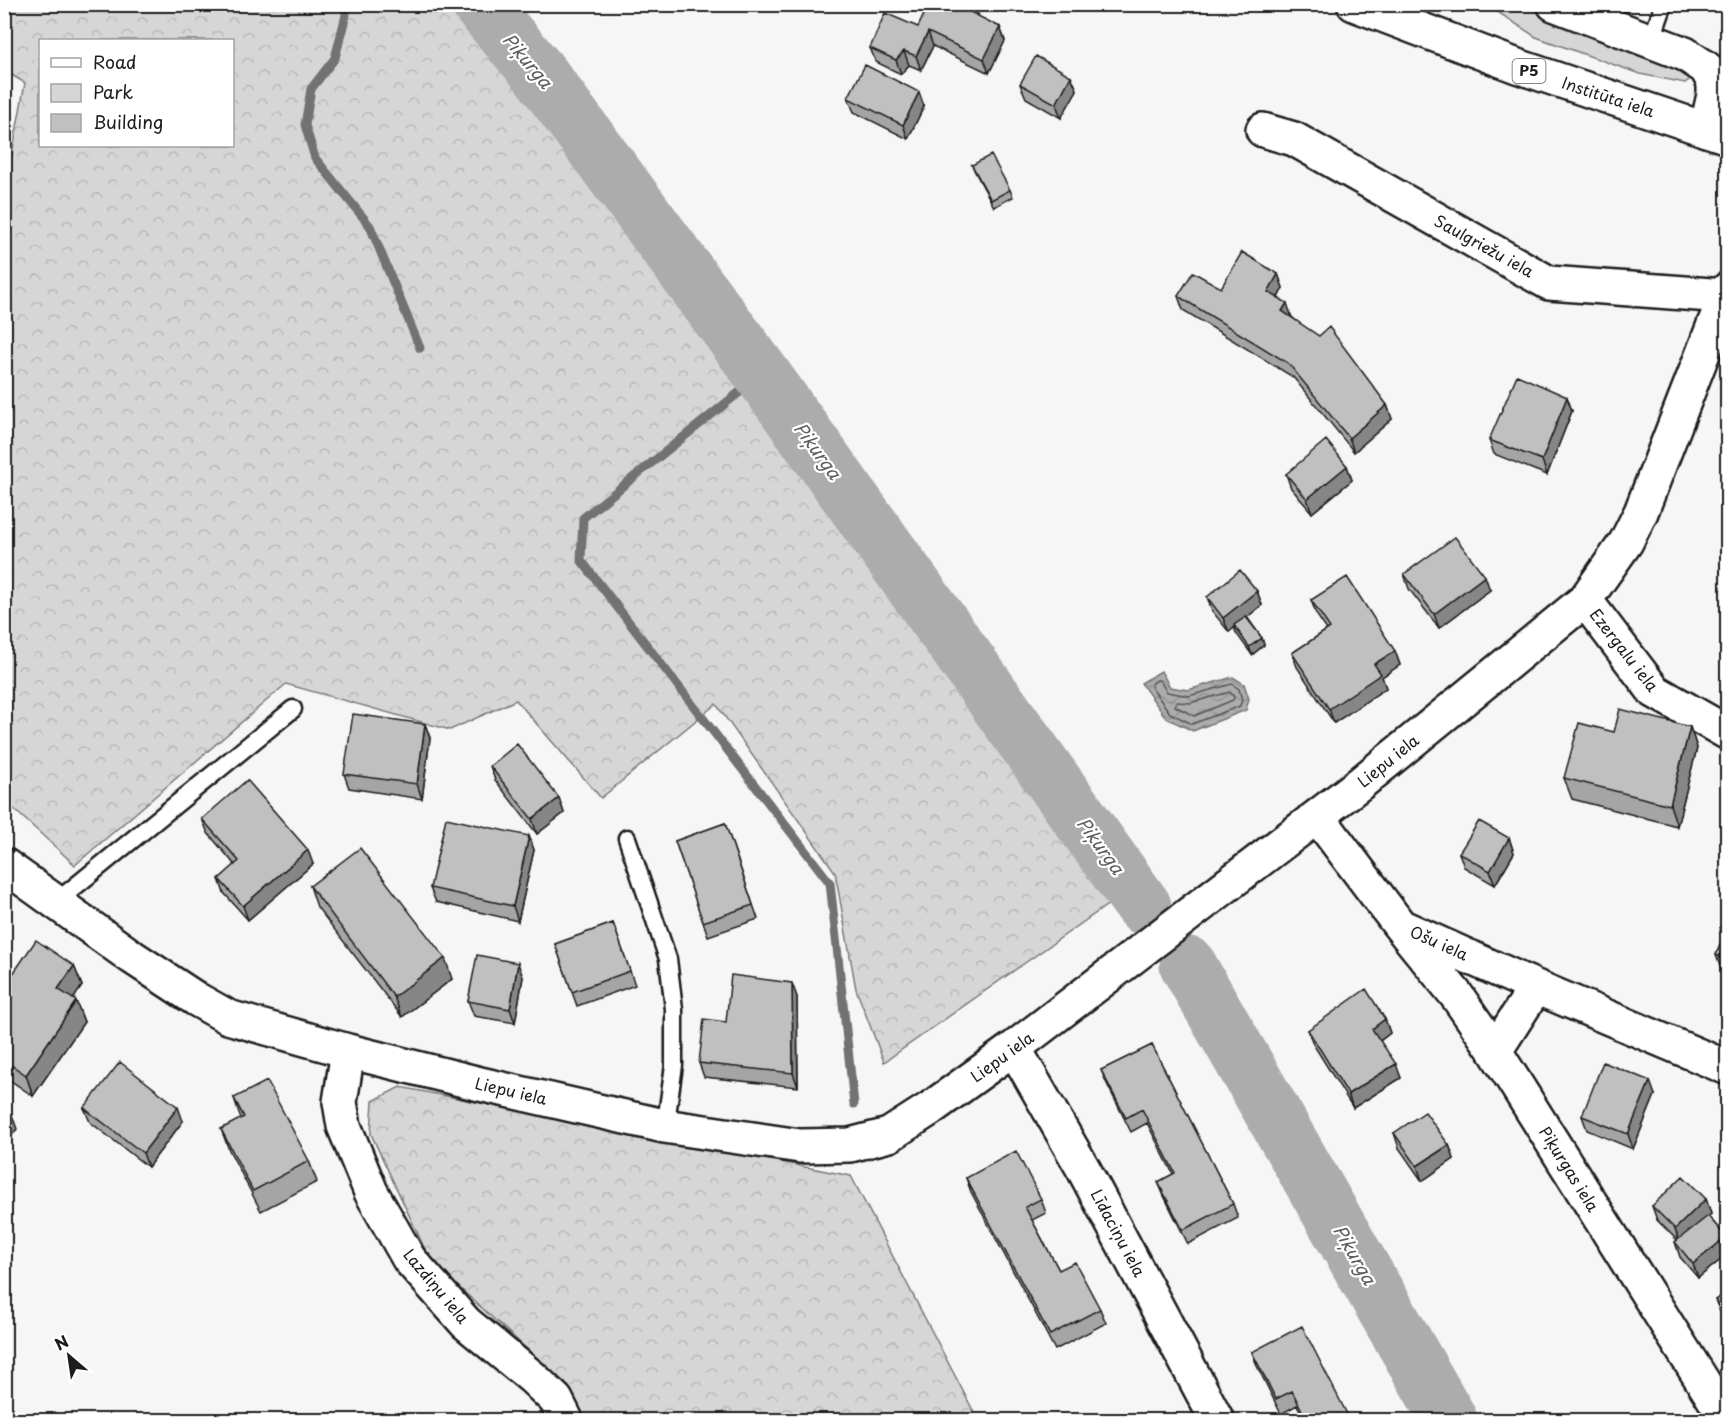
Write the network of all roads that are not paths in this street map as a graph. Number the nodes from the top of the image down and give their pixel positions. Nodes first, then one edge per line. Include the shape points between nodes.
1 (1354, 4) edge
2 (1554, 4) edge
3 (1664, 4) edge
4 (1651, 41) junction
5 (1263, 130) dead end
6 (1717, 133) edge
7 (1726, 293) edge
8 (1585, 600) junction
9 (292, 709) dead end
10 (1728, 733) edge
11 (1318, 817) junction
12 (627, 838) dead end
13 (4, 865) edge
14 (56, 902) junction
15 (1400, 926) junction
16 (1536, 987) junction
17 (1014, 1048) junction
18 (348, 1051) junction
19 (1495, 1051) junction
20 (1728, 1068) edge
21 (664, 1125) junction
22 (566, 1420) edge
23 (1217, 1420) edge
24 (1727, 1420) edge

1 - 6 street, Institūta iela / P5 via 1517,66
2 - 4 street
3 - 4 lane
4 - 6 street via 1685,54 1706,68 1714,82
5 - 7 street, Saulgriežu iela via 1294,139 1549,283
7 - 8 street, Liepu iela via 1641,512 1626,542
8 - 10 street, Ezergalu iela via 1654,691
8 - 11 street, Liepu iela
9 - 14 lane
11 - 15 street, Ošu iela
11 - 17 street, Liepu iela
12 - 21 lane via 668,959 674,1009 674,1065
13 - 14 street, Liepu iela
14 - 18 street, Liepu iela via 195,999 228,1017
15 - 16 street, Ošu iela
15 - 19 street, Piķurgas iela via 1457,996
16 - 19 street
16 - 20 street, Ošu iela
17 - 21 street, Liepu iela via 889,1135 850,1145 800,1146
17 - 23 street, Līdaciņu iela via 1084,1170
18 - 21 street, Liepu iela
18 - 22 street, Lazdiņu iela via 340,1102 344,1126 371,1192 409,1259 466,1323 556,1400
19 - 24 street, Piķurgas iela

